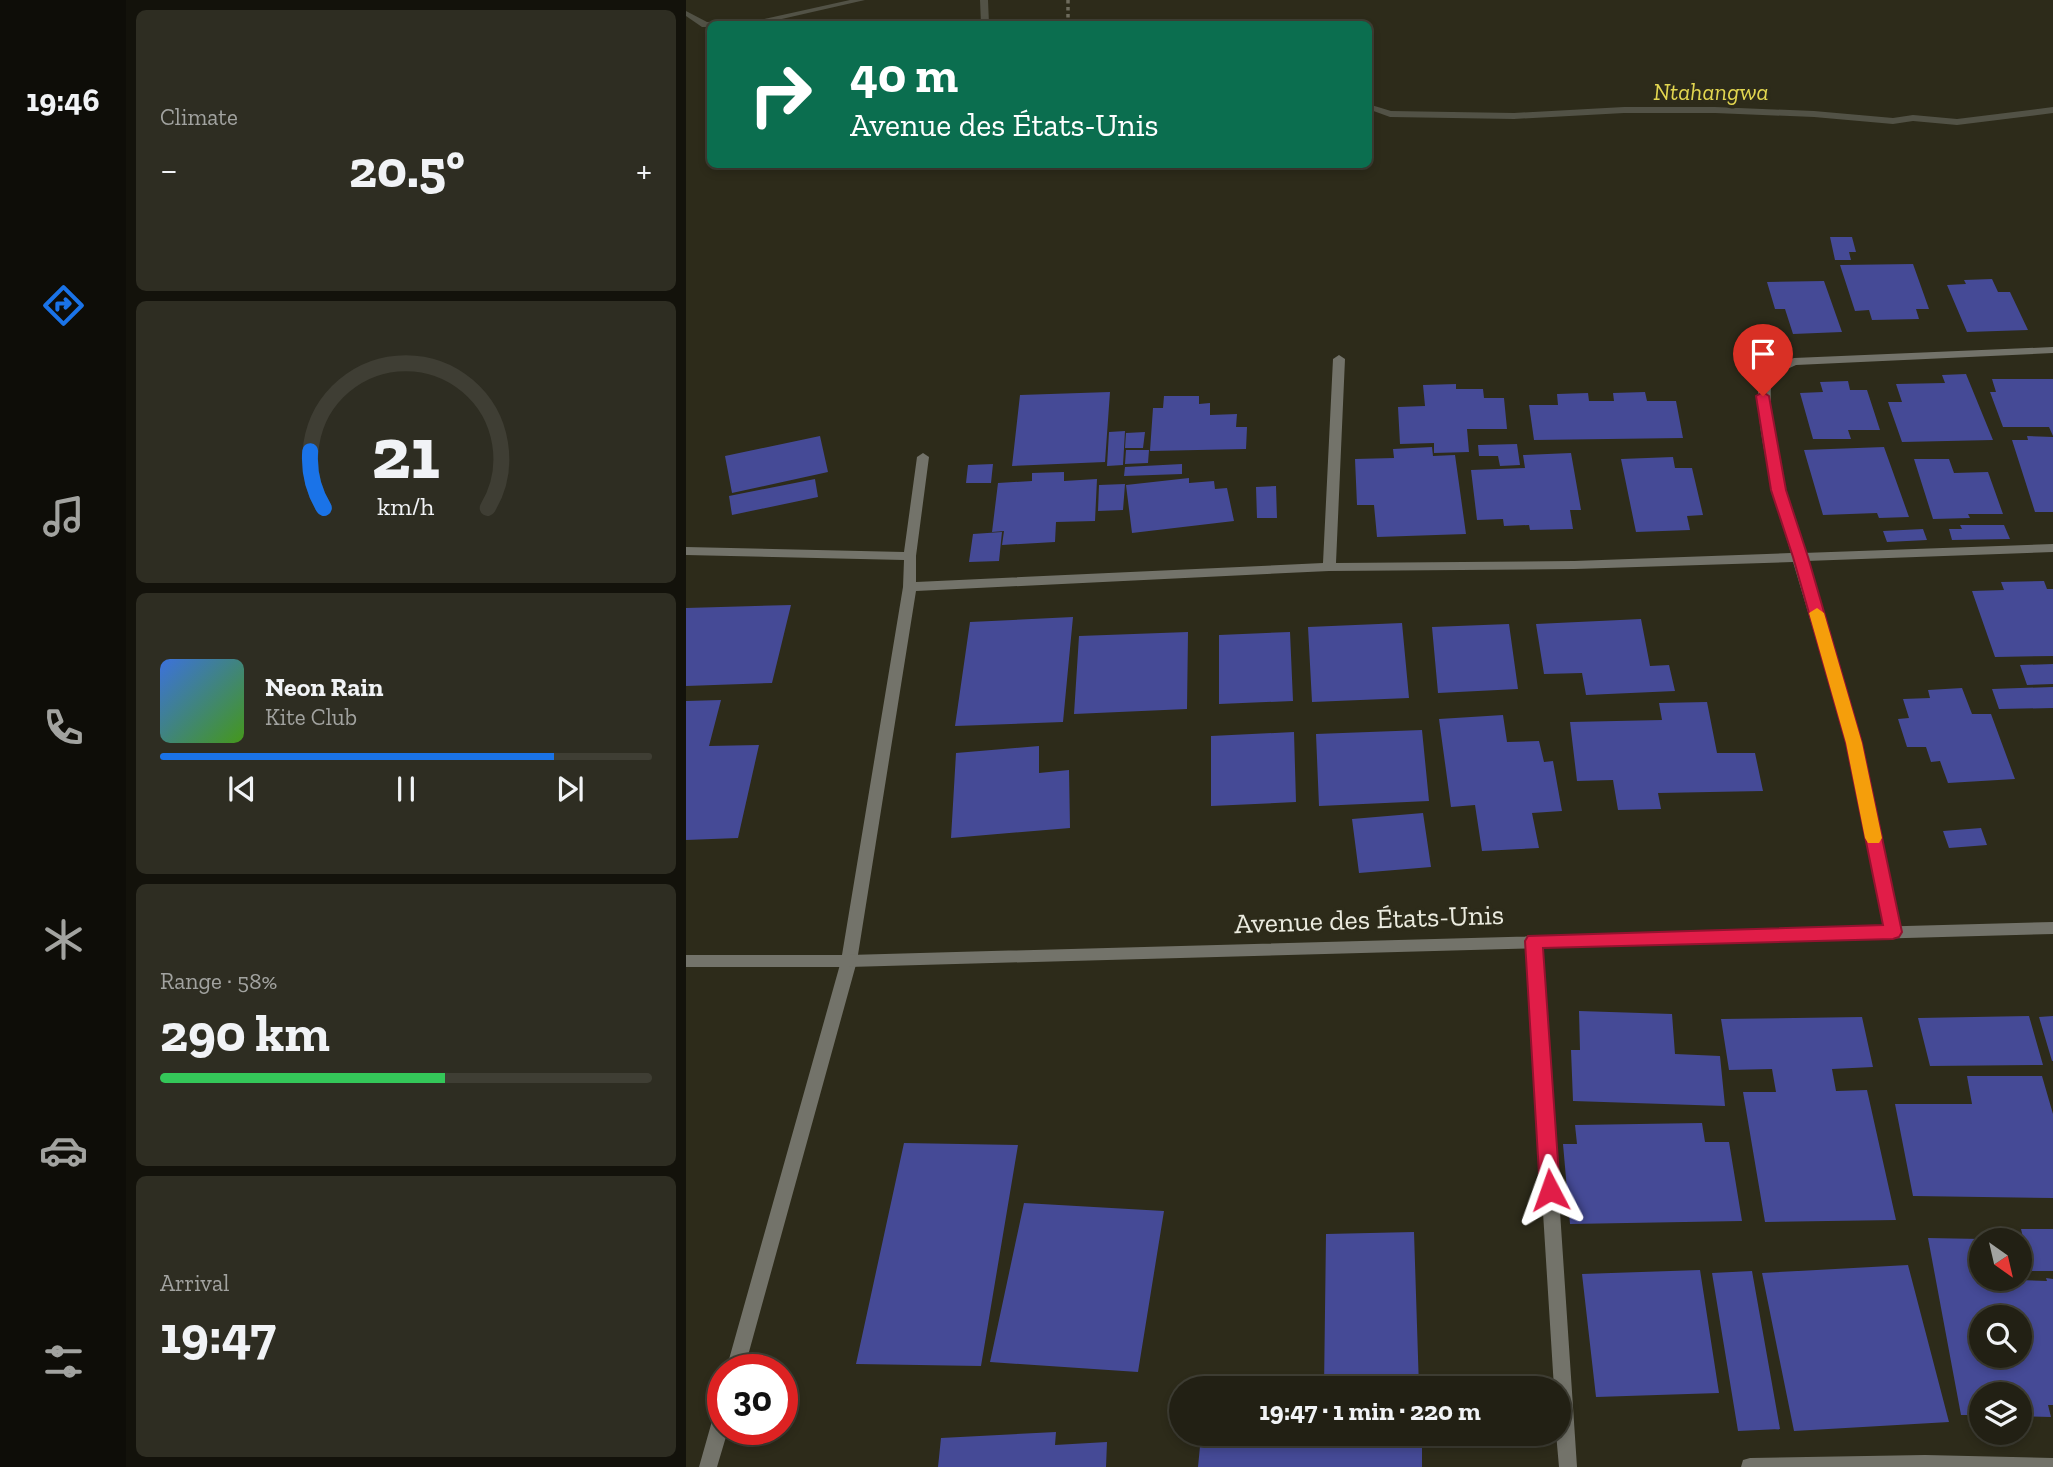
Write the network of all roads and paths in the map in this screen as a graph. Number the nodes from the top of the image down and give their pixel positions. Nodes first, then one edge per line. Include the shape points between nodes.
1 (1068, 0) edge
2 (1068, 21) edge
3 (2053, 350) edge
4 (1339, 359) dead end
5 (923, 457) dead end
6 (2053, 548) edge
7 (686, 551) edge
8 (910, 556) junction
9 (1801, 557) junction
10 (1329, 567) junction
11 (910, 587) junction
12 (2053, 928) edge
13 (1893, 932) junction
14 (1534, 941) junction
15 (686, 961) edge
16 (849, 961) junction
17 (739, 1354) edge
18 (714, 1445) edge
19 (708, 1467) edge
20 (1568, 1467) edge
21 (1750, 1467) edge
22 (2053, 1467) edge

1 - 2 path
3 - 9 street via 1794,362 1766,374 1763,396 1779,490
4 - 10 street
5 - 8 street
6 - 9 street
7 - 8 street
8 - 11 street
9 - 10 street
9 - 13 street via 1854,743
10 - 11 street
11 - 16 street
12 - 13 street, Avenue des États-Unis
13 - 14 street, Avenue des États-Unis
14 - 16 street, Avenue des États-Unis
14 - 20 street
15 - 16 street, Avenue des États-Unis
16 - 17 street
18 - 19 street
21 - 22 street

